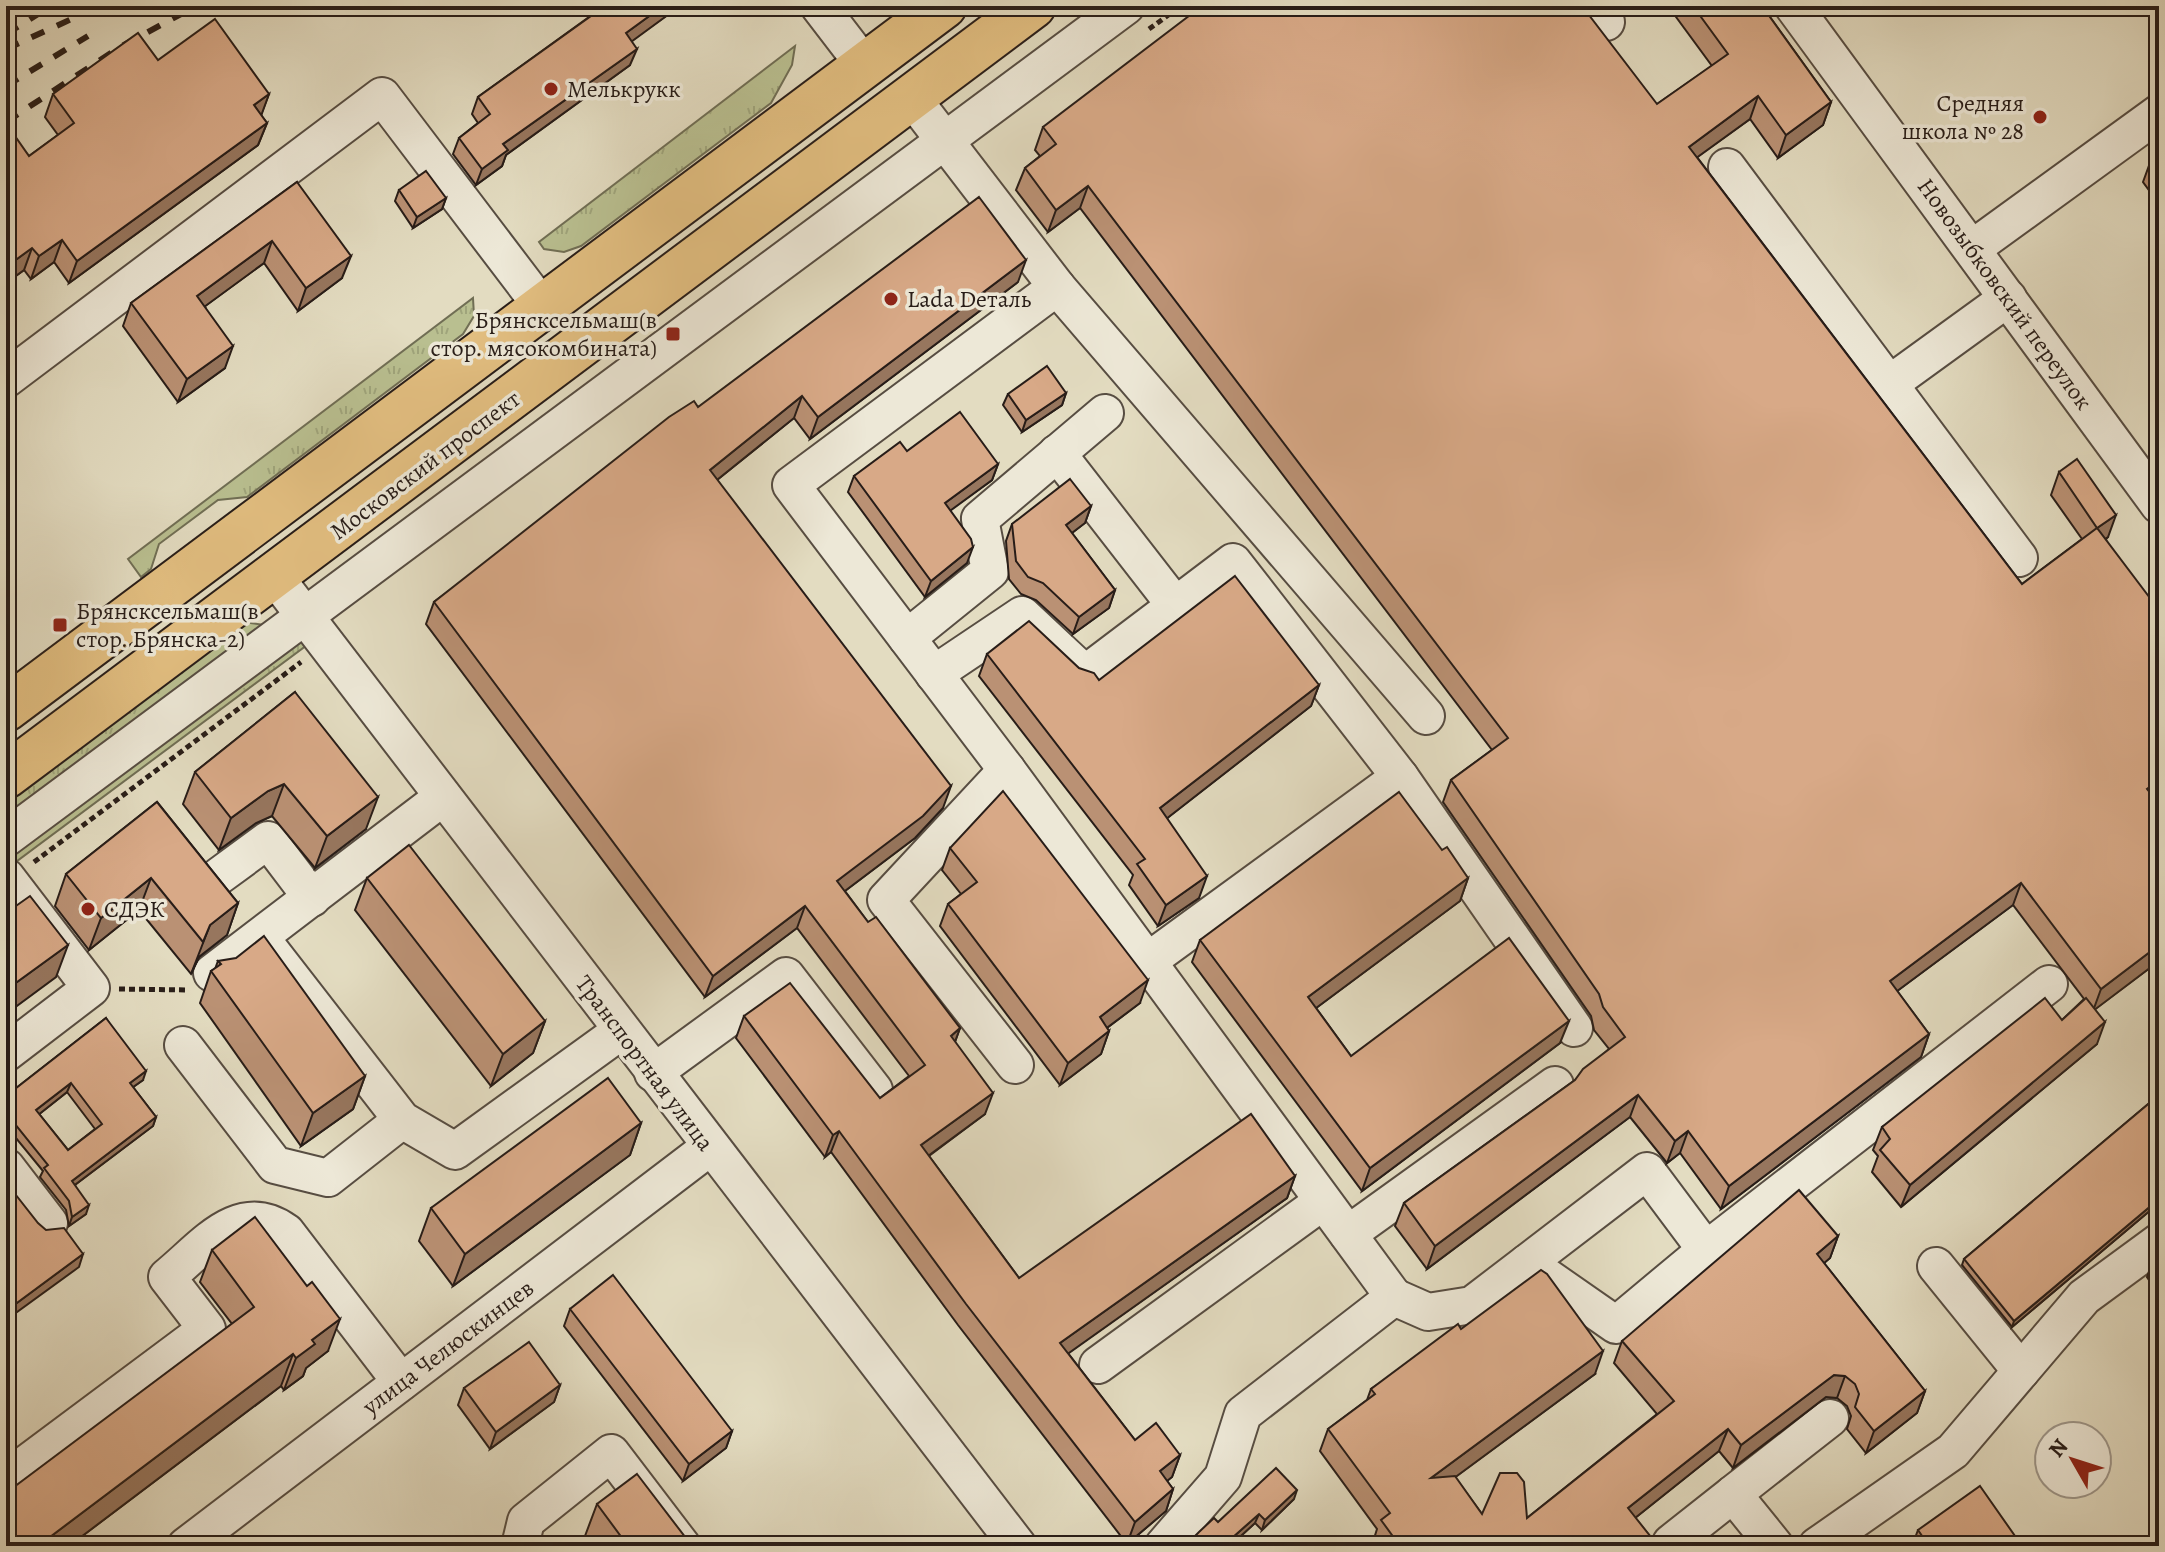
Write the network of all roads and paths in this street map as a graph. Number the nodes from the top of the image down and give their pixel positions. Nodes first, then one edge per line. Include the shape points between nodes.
1 (819, 6) edge
2 (944, 6) edge
3 (1033, 6) edge
4 (1126, 6) edge
5 (1793, 6) edge
6 (865, 66) junction
7 (912, 98) junction
8 (2159, 113) edge
9 (945, 142) junction
10 (1727, 167) dead end
11 (1973, 248) junction
12 (1057, 287) junction
13 (2008, 298) junction
14 (543, 308) junction
15 (6, 379) edge
16 (1888, 385) junction
17 (1105, 413) dead end
18 (1057, 453) junction
19 (2159, 505) edge
20 (242, 533) junction
21 (2019, 558) dead end
22 (275, 577) junction
23 (1175, 605) junction
24 (304, 615) junction
25 (907, 638) junction
26 (934, 674) junction
27 (6, 709) edge
28 (1426, 716) dead end
29 (1007, 770) junction
30 (6, 776) edge
31 (1400, 777) junction
32 (443, 797) junction
33 (6, 838) edge
34 (219, 876) edge
35 (6, 877) edge
36 (312, 898) junction
37 (260, 937) junction
38 (1148, 961) junction
39 (212, 973) joint
40 (2049, 984) dead end
41 (91, 988) junction
42 (1574, 1028) dead end
43 (621, 1031) junction
44 (183, 1045) dead end
45 (6, 1053) edge
46 (1015, 1065) dead end
47 (653, 1073) junction
48 (1555, 1085) dead end
49 (874, 1090) edge
50 (402, 1120) junction
51 (710, 1147) junction
52 (6, 1167) edge
53 (1322, 1202) junction
54 (49, 1223) dead end
55 (1348, 1234) junction
56 (2159, 1242) edge
57 (1706, 1250) junction
58 (1527, 1263) junction
59 (1936, 1266) dead end
60 (1394, 1297) junction
61 (1098, 1365) dead end
62 (2021, 1371) junction
63 (401, 1382) junction
64 (1830, 1418) dead end
65 (6, 1479) edge
66 (1733, 1494) junction
67 (1671, 1543) dead end
68 (186, 1546) edge
69 (520, 1546) edge
70 (682, 1546) edge
71 (1018, 1546) edge
72 (1163, 1546) edge
73 (1775, 1546) edge
74 (1817, 1546) edge

1 - 6 street
2 - 6 main road
3 - 7 main road, Московский проспект
4 - 9 street
5 - 11 street, Новозыбковский переулок
6 - 14 main road
7 - 9 street
7 - 22 main road, Московский проспект
8 - 11 street
9 - 12 street
9 - 24 street
10 - 16 street
11 - 13 street, Новозыбковский переулок
12 - 25 street via 791,485
12 - 28 street
13 - 16 street
13 - 19 street, Новозыбковский переулок
14 - 15 street via 382,96
14 - 20 main road
16 - 21 street
17 - 18 street
18 - 23 street
18 - 25 street via 980,519 990,571
20 - 22 main road
20 - 27 main road
22 - 24 street, Транспортная улица
22 - 30 main road, Московский проспект
23 - 26 street via 1085,674 1022,615
23 - 31 street via 1233,562
24 - 32 street, Транспортная улица
24 - 33 street
25 - 26 street
26 - 29 street
29 - 38 street
29 - 46 street via 886,900
31 - 38 street
31 - 42 street
32 - 36 street
32 - 43 street, Транспортная улица
34 - 36 street via 268,840
35 - 41 street
36 - 37 street
37 - 39 street
37 - 50 street
38 - 53 street
39 - 41 path via 187,992
40 - 57 street
41 - 45 street
43 - 47 street, Транспортная улица
43 - 50 street via 455,1151
44 - 50 street via 275,1165 328,1178
47 - 49 street via 786,976
47 - 51 street, Транспортная улица
48 - 55 street
51 - 63 street, улица Челюскинцев
51 - 71 street, Транспортная улица
52 - 54 street
53 - 55 street
53 - 61 street
55 - 60 street
56 - 62 street via 2084,1297
57 - 58 street via 1616,1325
57 - 58 street via 1647,1171
58 - 60 street via 1472,1305 1428,1312
59 - 62 street
60 - 72 street via 1243,1414 1223,1477
62 - 74 street via 1953,1451
63 - 65 street via 286,1232 271,1221 248,1218 228,1227 167,1277 207,1329
63 - 68 street, улица Челюскинцев
64 - 66 street
66 - 67 street
66 - 73 street
69 - 70 street via 526,1521 611,1453

